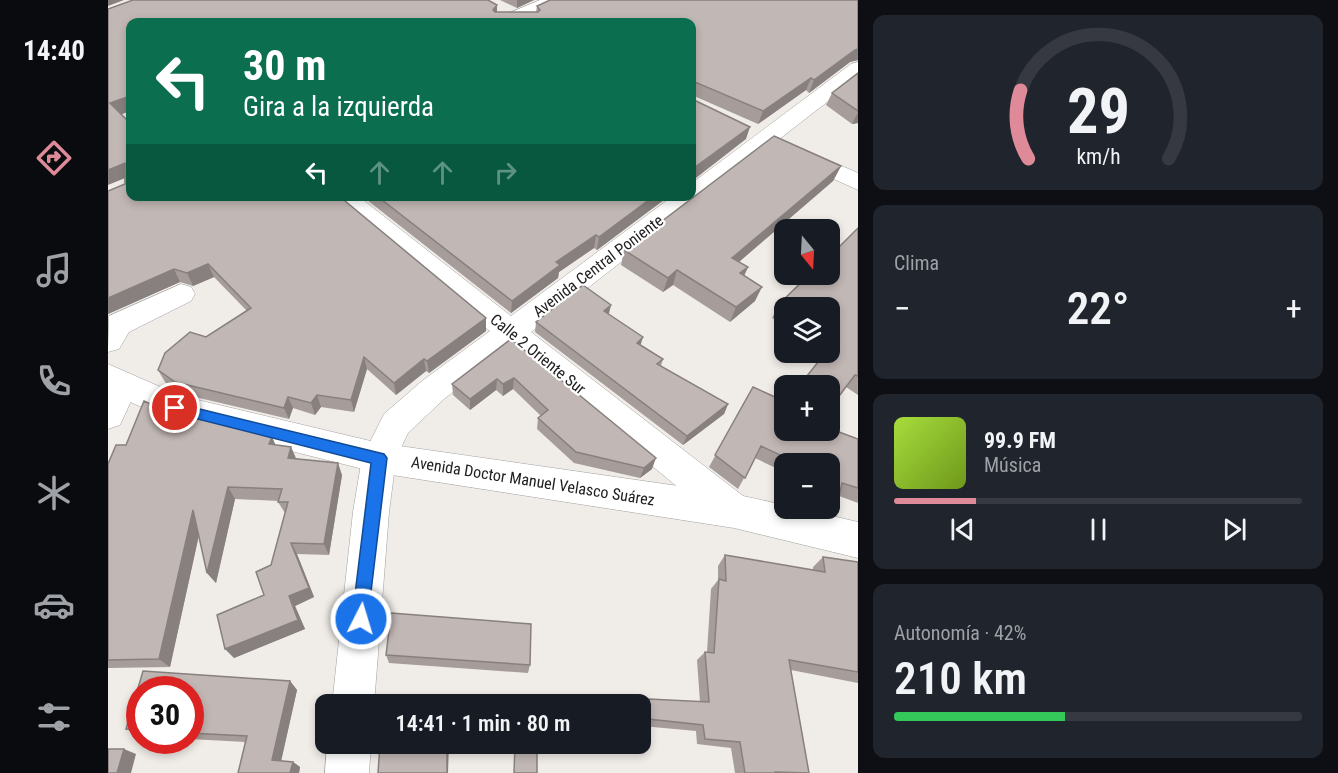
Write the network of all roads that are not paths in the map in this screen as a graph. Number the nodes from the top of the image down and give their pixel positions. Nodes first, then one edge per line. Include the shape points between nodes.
1 (556, 0) edge
2 (512, 18) edge
3 (858, 68) edge
4 (744, 128) edge
5 (765, 139) junction
6 (858, 182) edge
7 (696, 192) edge
8 (347, 201) edge
9 (684, 201) edge
10 (180, 294) dead end
11 (511, 333) junction
12 (108, 341) edge
13 (113, 393) edge
14 (379, 458) junction
15 (734, 512) junction
16 (858, 540) edge
17 (354, 694) edge
18 (349, 754) edge
19 (347, 773) edge

1 - 2 street
3 - 5 street, Avenida Central Poniente
4 - 5 street
5 - 6 street
5 - 7 street, Avenida Central Poniente
8 - 11 street, Calle 2 Oriente Sur
9 - 11 street, Avenida Central Poniente
10 - 12 street via 119,324
11 - 14 street, Avenida Central Poniente via 433,390 396,424
11 - 15 street, Calle 2 Oriente Sur
13 - 14 street, Avenida Doctor Manuel Velasco Suárez
14 - 15 street, Avenida Doctor Manuel Velasco Suárez
14 - 17 street, Avenida Central Poniente
15 - 16 street, Avenida Doctor Manuel Velasco Suárez
18 - 19 street

